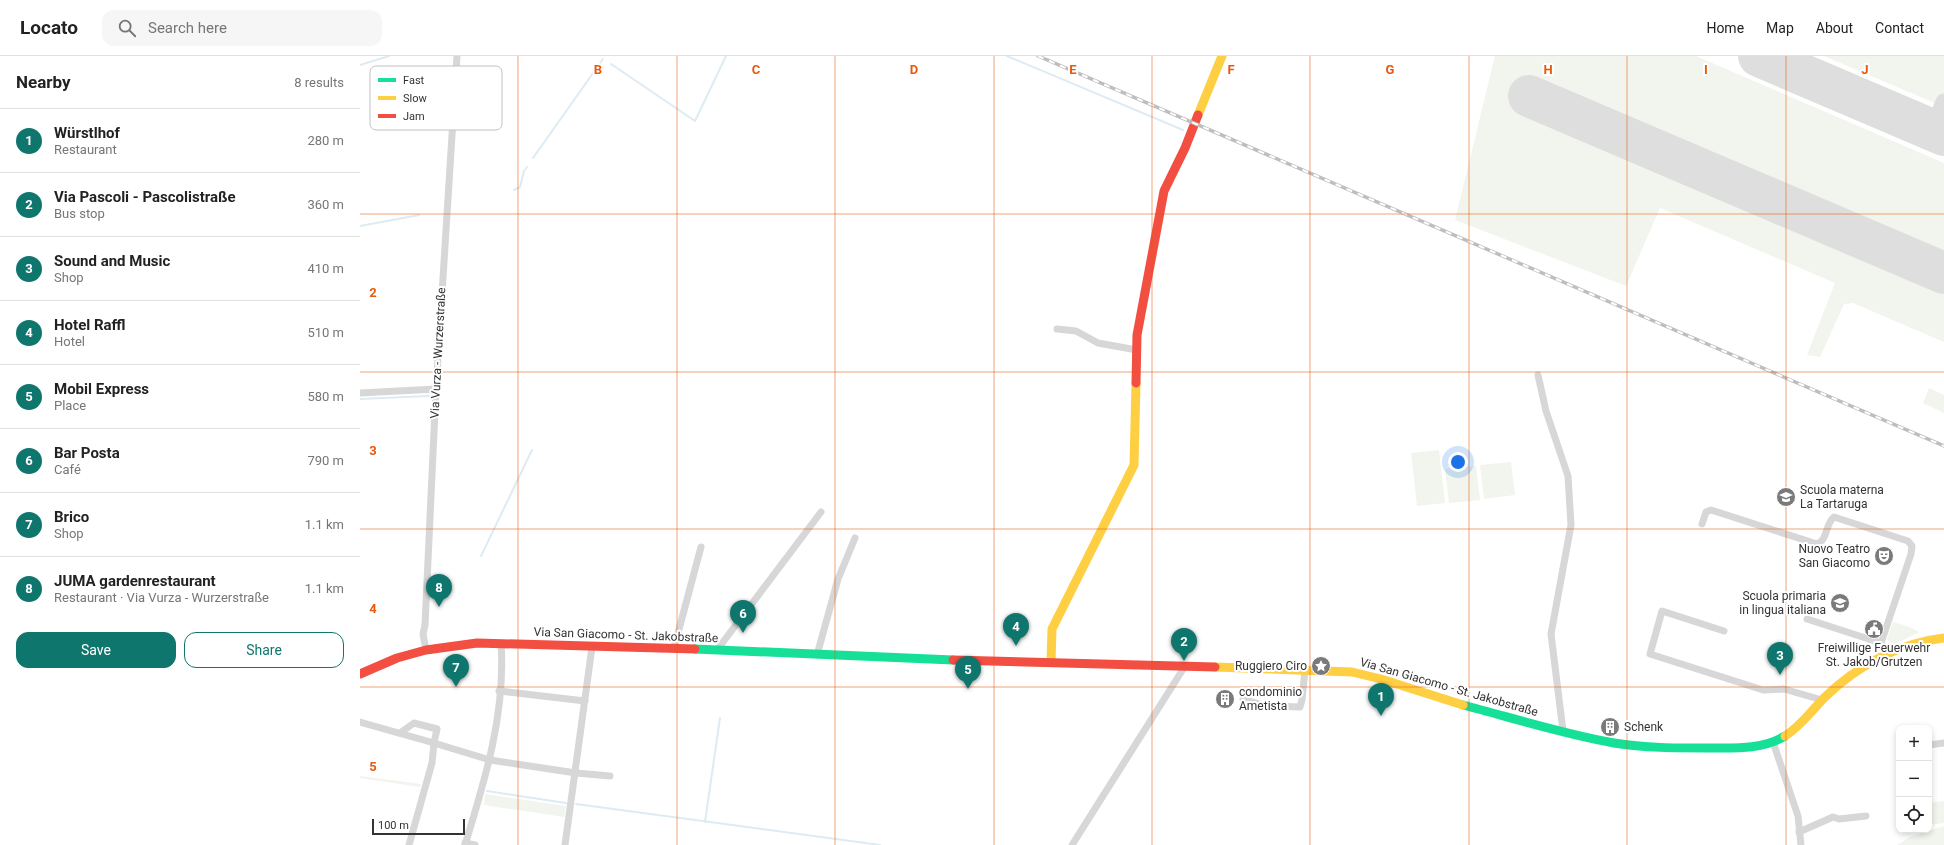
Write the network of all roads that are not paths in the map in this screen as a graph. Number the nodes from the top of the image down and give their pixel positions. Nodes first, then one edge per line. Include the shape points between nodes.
1 (457, 56) edge
2 (1222, 56) edge
3 (456, 66) edge
4 (452, 130) edge
5 (1057, 329) dead end
6 (1137, 350) junction
7 (1538, 375) dead end
8 (436, 389) junction
9 (360, 393) edge
10 (821, 512) dead end
11 (1702, 524) dead end
12 (855, 538) dead end
13 (700, 547) dead end
14 (1807, 619) dead end
15 (1724, 631) dead end
16 (1944, 638) edge
17 (501, 643) junction
18 (1880, 643) junction
19 (592, 647) junction
20 (674, 648) junction
21 (426, 650) junction
22 (717, 650) junction
23 (1885, 654) junction
24 (817, 655) junction
25 (1051, 662) junction
26 (1185, 666) junction
27 (1305, 670) junction
28 (360, 674) edge
29 (499, 691) junction
30 (1243, 699) dead end
31 (1822, 700) junction
32 (585, 701) junction
33 (360, 722) edge
34 (1563, 731) junction
35 (400, 733) junction
36 (1773, 742) junction
37 (434, 743) junction
38 (1944, 743) edge
39 (1932, 745) edge
40 (490, 760) junction
41 (576, 773) junction
42 (610, 776) dead end
43 (1866, 816) dead end
44 (1799, 832) junction
45 (465, 844) edge
46 (409, 845) edge
47 (475, 845) edge
48 (565, 845) edge
49 (1072, 845) edge
50 (1801, 845) edge

1 - 3 street, Via Vurza - Wurzerstraße
2 - 6 street via 1185,148 1164,191 1137,334
4 - 8 street, Via Vurza - Wurzerstraße
5 - 6 street via 1076,331 1098,343
6 - 25 street via 1134,465 1052,629
7 - 34 street via 1546,411 1568,476 1571,513 1571,526 1551,634
8 - 9 street
8 - 21 street, Via Vurza - Wurzerstraße via 423,634
10 - 22 street
11 - 18 street via 1706,512 1711,510 1817,544 1823,541 1830,520 1834,517 1908,541 1912,546 1911,554
12 - 24 street via 838,579
13 - 20 street
14 - 18 street
15 - 31 street via 1662,611 1650,654 1763,690 1784,689
16 - 23 street, Via San Giacomo - St. Jakobstraße via 1923,641
17 - 19 street, Via San Giacomo - St. Jakobstraße
17 - 21 street, Via San Giacomo - St. Jakobstraße via 478,643
17 - 29 street
18 - 23 street
19 - 20 street, Via San Giacomo - St. Jakobstraße
19 - 32 street
20 - 22 street, Via San Giacomo - St. Jakobstraße
21 - 28 street, Via San Giacomo - St. Jakobstraße via 397,658
22 - 24 street, Via San Giacomo - St. Jakobstraße
23 - 31 street, Via San Giacomo - St. Jakobstraße via 1851,676
24 - 25 street, Via San Giacomo - St. Jakobstraße
25 - 26 street, Via San Giacomo - St. Jakobstraße
26 - 27 street, Via San Giacomo - St. Jakobstraße
26 - 49 street
27 - 30 street via 1300,707 1266,706
27 - 34 street, Via San Giacomo - St. Jakobstraße via 1370,675 1428,695
29 - 32 street
29 - 40 street
31 - 36 street, Via San Giacomo - St. Jakobstraße via 1794,731
32 - 41 street
33 - 35 street
34 - 36 street, Via San Giacomo - St. Jakobstraße via 1628,745 1672,749 1745,747
35 - 37 street
35 - 37 street via 414,723 437,729
36 - 44 street via 1798,816
37 - 40 street
37 - 46 street via 432,763
38 - 39 street
40 - 41 street
40 - 45 street
41 - 42 street
41 - 48 street
43 - 44 street via 1838,819 1833,817
44 - 50 street
45 - 47 street

